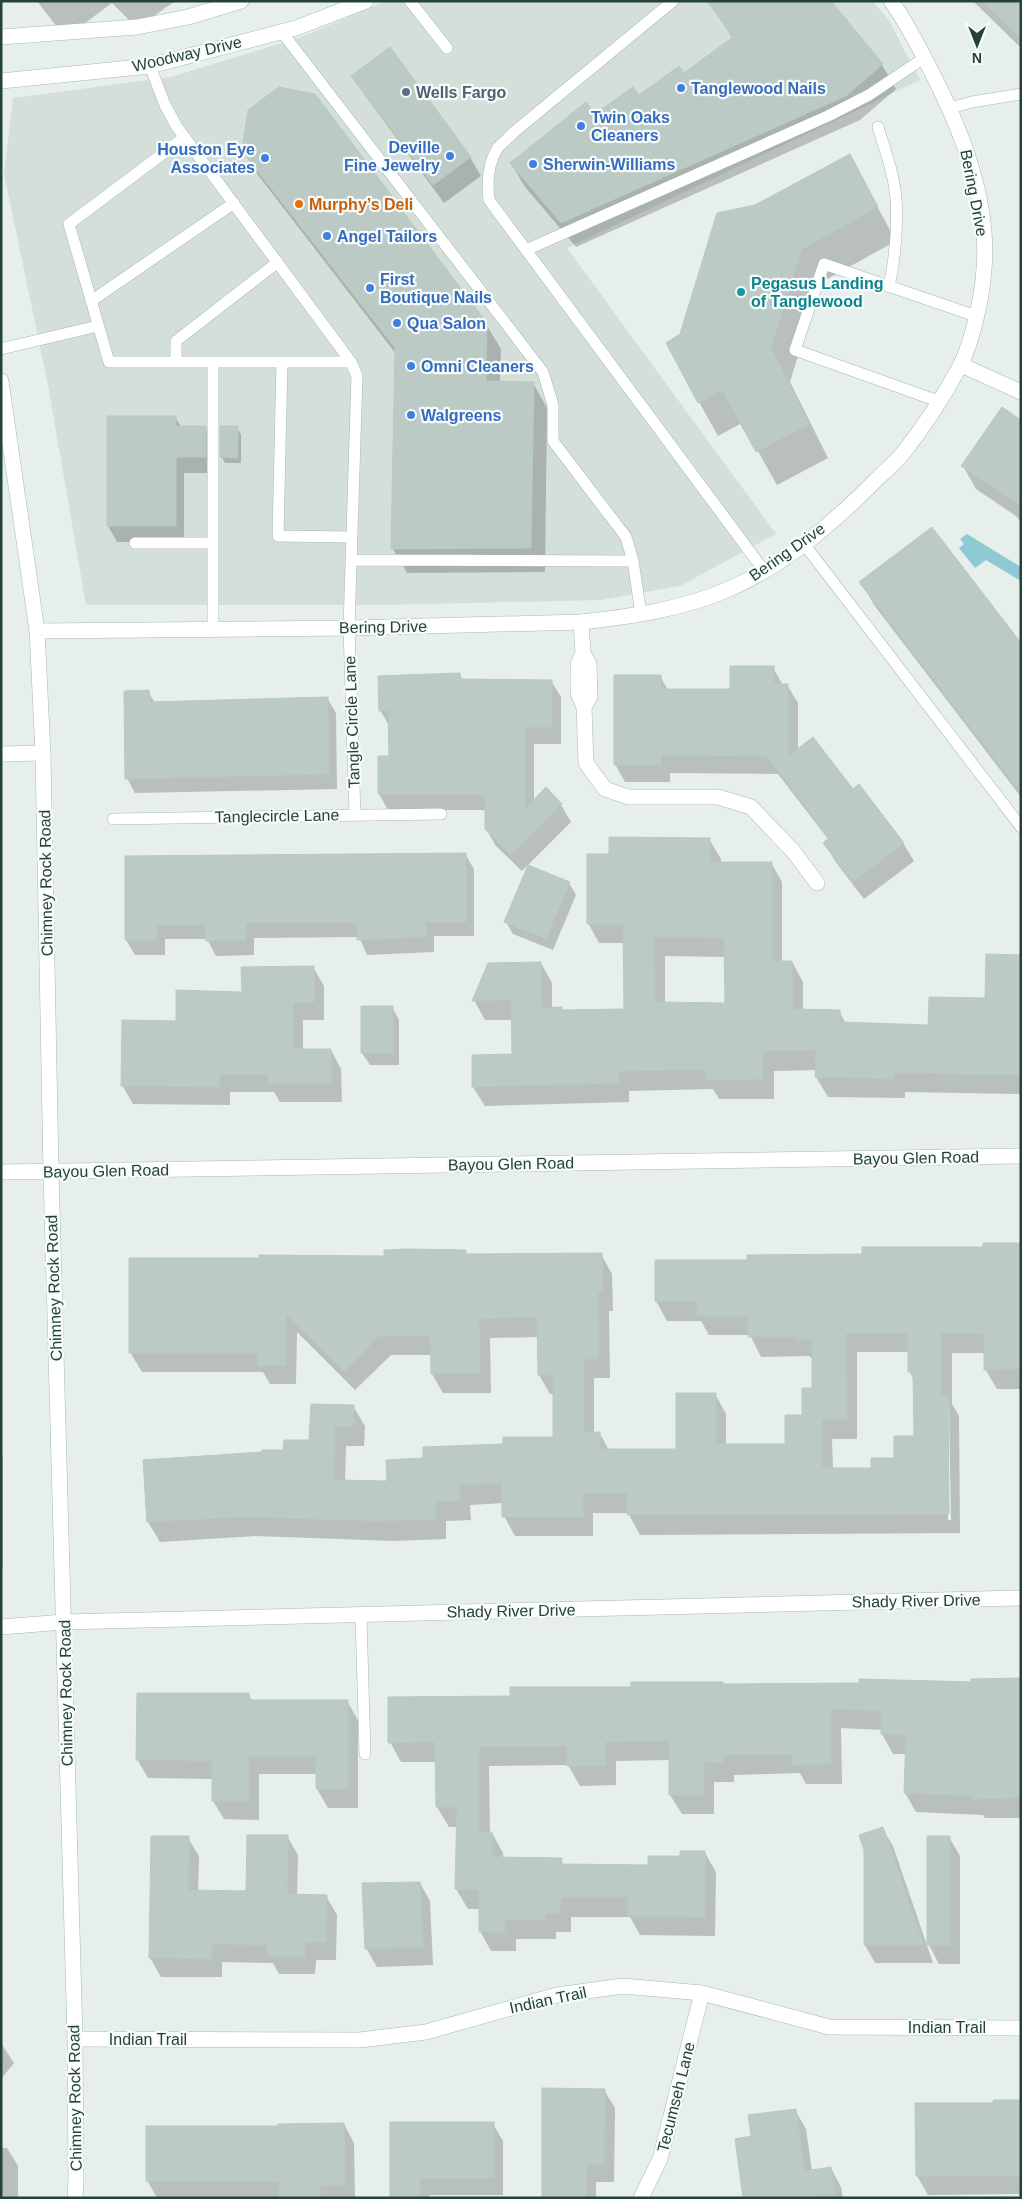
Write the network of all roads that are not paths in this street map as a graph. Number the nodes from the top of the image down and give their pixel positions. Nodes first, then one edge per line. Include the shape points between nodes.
1 (241, 1) edge
2 (366, 1) edge
3 (410, 1) edge
4 (673, 1) edge
5 (891, 1) edge
6 (281, 31) junction
7 (1, 38) edge
8 (447, 48) dead end
9 (924, 58) junction
10 (150, 66) junction
11 (1, 81) edge
12 (1021, 94) edge
13 (950, 108) junction
14 (878, 127) dead end
15 (186, 138) junction
16 (234, 203) junction
17 (526, 250) junction
18 (278, 262) junction
19 (889, 287) junction
20 (91, 301) junction
21 (976, 316) junction
22 (98, 326) junction
23 (1, 349) edge
24 (176, 362) junction
25 (213, 362) junction
26 (282, 362) junction
27 (351, 362) junction
28 (961, 365) junction
29 (1, 381) edge
30 (1021, 392) edge
31 (938, 402) junction
32 (352, 537) junction
33 (135, 543) dead end
34 (213, 543) junction
35 (804, 544) junction
36 (352, 560) junction
37 (633, 561) junction
38 (765, 572) junction
39 (641, 614) junction
40 (581, 622) junction
41 (349, 628) junction
42 (213, 630) junction
43 (37, 631) junction
44 (43, 753) junction
45 (1, 754) edge
46 (441, 814) dead end
47 (355, 815) junction
48 (113, 819) dead end
49 (1021, 827) edge
50 (817, 884) dead end
51 (1021, 1156) edge
52 (1, 1172) edge
53 (51, 1172) junction
54 (1021, 1598) edge
55 (362, 1615) junction
56 (64, 1622) junction
57 (1, 1627) edge
58 (365, 1754) dead end
59 (702, 1992) junction
60 (1021, 2028) edge
61 (74, 2039) junction
62 (74, 2198) edge
63 (641, 2198) edge

1 - 7 street via 188,17 136,27
2 - 6 street, Woodway Drive via 332,16
3 - 8 lane
4 - 17 lane via 497,149 489,173 489,200
5 - 9 street, Bering Drive via 905,20
6 - 10 street, Woodway Drive
6 - 37 lane via 543,372 553,405 553,440 626,537
9 - 13 street, Bering Drive
9 - 17 lane via 828,116
10 - 11 street, Woodway Drive
10 - 15 lane via 165,106
12 - 13 lane
13 - 21 street, Bering Drive via 965,147 983,226 984,269
14 - 19 lane via 896,197 896,238
15 - 16 lane
15 - 20 lane via 69,224
16 - 18 lane
16 - 20 lane
17 - 38 lane
18 - 24 lane via 176,340
18 - 27 lane
19 - 21 lane
19 - 31 lane via 824,264 795,350
20 - 22 lane
21 - 28 street, Bering Drive
22 - 23 lane
22 - 24 lane via 109,362
24 - 25 lane
25 - 26 lane
25 - 34 lane
26 - 27 lane
26 - 32 lane via 278,536
27 - 32 lane, Tangle Circle Lane via 357,376
28 - 30 street
28 - 31 street, Bering Drive
29 - 43 street, Chimney Rock Road
31 - 35 street, Bering Drive via 902,453 849,507
32 - 36 lane, Tangle Circle Lane
33 - 34 lane
34 - 42 lane
35 - 38 street, Bering Drive
35 - 49 lane
36 - 37 lane
36 - 41 lane, Tangle Circle Lane
37 - 39 lane
38 - 39 street, Bering Drive via 698,601
39 - 40 street, Bering Drive
40 - 41 street, Bering Drive
40 - 50 street via 583,653 578,666 578,693 584,707 586,763 605,789 628,798 718,797 751,807 793,851
41 - 42 street, Bering Drive
41 - 47 lane, Tangle Circle Lane
42 - 43 street, Bering Drive
43 - 44 street, Chimney Rock Road
44 - 45 street
44 - 53 street, Chimney Rock Road
46 - 47 lane, Tanglecircle Lane
47 - 48 lane, Tanglecircle Lane
51 - 53 street, Bayou Glen Road
52 - 53 street, Bayou Glen Road
53 - 56 street, Chimney Rock Road
54 - 55 street, Shady River Drive
55 - 56 street, Shady River Drive
55 - 58 lane
56 - 57 street, Shady River Drive
56 - 61 street, Chimney Rock Road
59 - 60 street, Indian Trail via 829,2027
59 - 61 street, Indian Trail via 623,1986 557,1995 426,2032 360,2040
59 - 63 street, Tecumseh Lane via 660,2159
61 - 62 street, Chimney Rock Road

